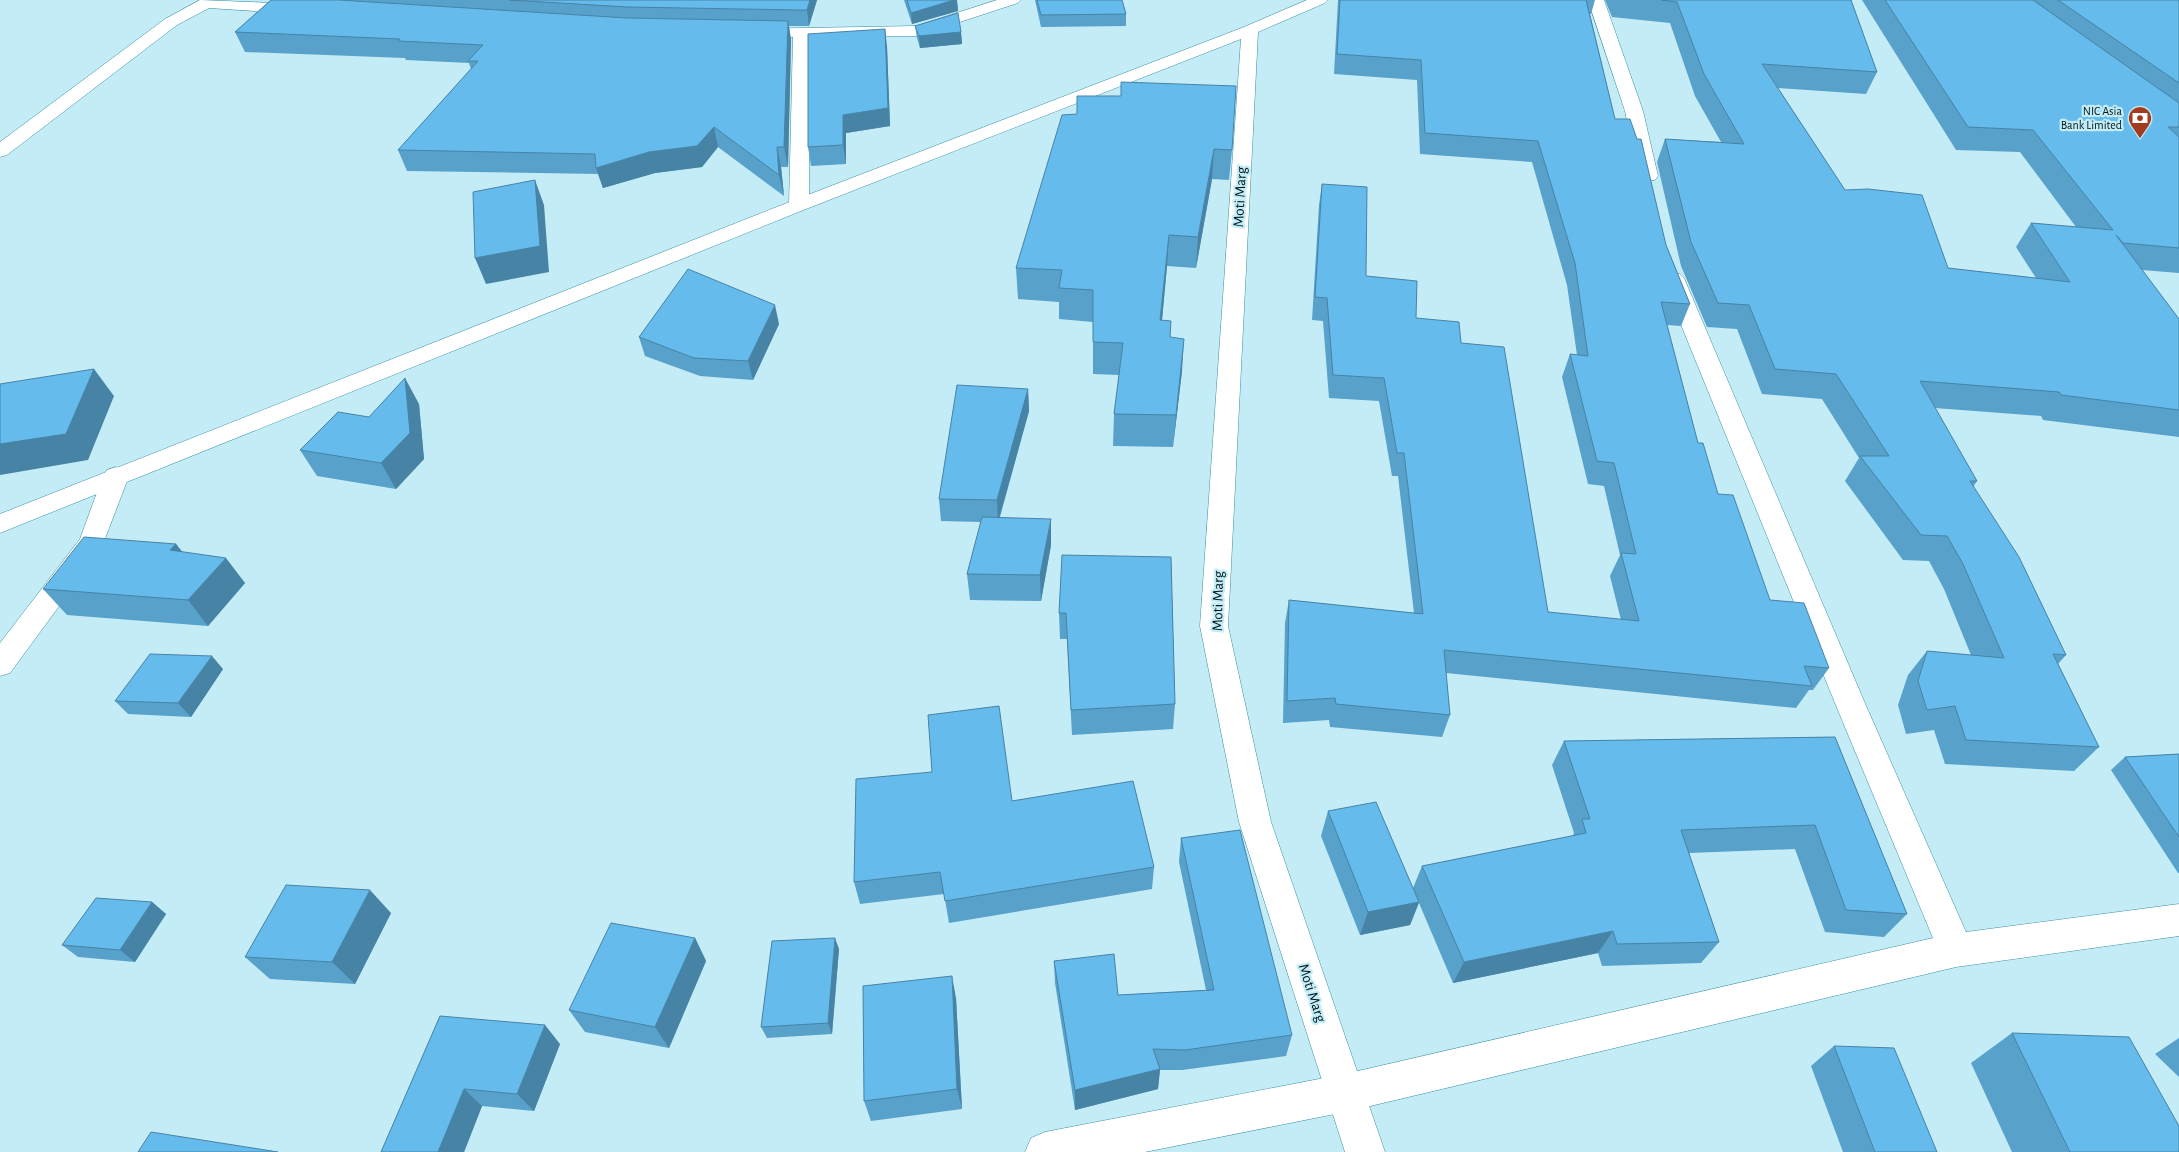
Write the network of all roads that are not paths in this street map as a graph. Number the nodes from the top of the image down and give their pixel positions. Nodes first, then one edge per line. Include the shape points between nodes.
1 (1013, 0) edge
2 (1320, 0) edge
3 (1596, 0) edge
4 (315, 10) edge
5 (1250, 30) junction
6 (741, 32) edge
7 (801, 34) junction
8 (0, 151) edge
9 (1654, 198) edge
10 (799, 204) junction
11 (1666, 257) edge
12 (116, 476) junction
13 (0, 524) edge
14 (0, 666) edge
15 (2179, 920) edge
16 (1956, 950) junction
17 (1345, 1093) junction
18 (1045, 1152) edge
19 (1365, 1152) edge

1 - 7 street via 917,31
2 - 5 street
3 - 9 street via 1634,110
4 - 8 street via 206,3 171,22
5 - 10 street
5 - 17 street, Moti Marg via 1214,626 1255,822
6 - 7 street
7 - 10 street
10 - 12 street
11 - 16 street via 1852,708
12 - 13 street
12 - 14 street via 92,542
15 - 16 street
16 - 17 street
17 - 18 street
17 - 19 street, Moti Marg

